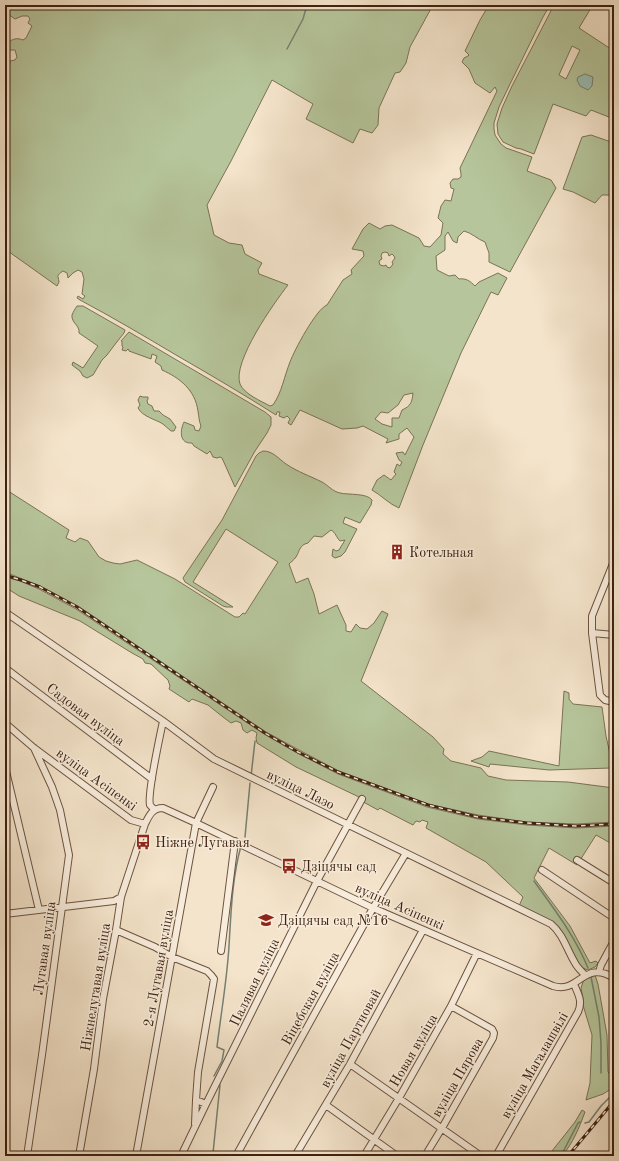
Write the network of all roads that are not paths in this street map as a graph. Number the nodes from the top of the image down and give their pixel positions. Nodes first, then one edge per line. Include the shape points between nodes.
1 (614, 561) edge
2 (5, 612) edge
3 (592, 633) junction
4 (614, 635) edge
5 (5, 668) edge
6 (614, 702) edge
7 (163, 721) junction
8 (5, 723) edge
9 (34, 748) junction
10 (5, 767) edge
11 (152, 779) junction
12 (213, 787) dead end
13 (362, 799) dead end
14 (154, 810) junction
15 (196, 823) junction
16 (145, 824) junction
17 (348, 825) junction
18 (235, 841) junction
19 (406, 853) junction
20 (577, 860) dead end
21 (542, 870) dead end
22 (317, 881) junction
23 (614, 883) edge
24 (121, 897) junction
25 (62, 908) junction
26 (374, 908) junction
27 (39, 910) junction
28 (5, 914) edge
29 (614, 918) edge
30 (116, 930) junction
31 (423, 930) junction
32 (614, 941) edge
33 (222, 951) dead end
34 (477, 953) junction
35 (172, 957) junction
36 (599, 972) junction
37 (585, 975) junction
38 (614, 978) edge
39 (574, 984) junction
40 (452, 1006) junction
41 (350, 1064) junction
42 (399, 1098) junction
43 (196, 1100) junction
44 (206, 1104) junction
45 (326, 1105) junction
46 (195, 1127) junction
47 (442, 1128) junction
48 (374, 1139) junction
49 (471, 1154) edge
50 (26, 1156) edge
51 (79, 1156) edge
52 (136, 1156) edge
53 (181, 1156) edge
54 (236, 1156) edge
55 (295, 1156) edge
56 (364, 1156) edge
57 (397, 1156) edge
58 (425, 1156) edge
59 (481, 1156) edge
60 (496, 1156) edge

1 - 3 street via 592,616
2 - 7 street, вуліца Лазо
3 - 4 street
3 - 6 street via 600,695 605,700
5 - 11 street, Садовая вуліца
7 - 11 street
7 - 17 street, вуліца Лазо via 214,759
8 - 9 street, вуліца Асіпенкі
9 - 16 street, вуліца Асіпенкі via 131,820
9 - 25 street, Лугавая вуліца via 60,810 69,854
10 - 27 street
11 - 14 street via 150,804
12 - 15 street, 2-я Лугавая вуліца
13 - 17 street, Палявая вуліца
14 - 15 street, вуліца Асіпенкі via 162,808
14 - 16 street, вуліца Асіпенкі
15 - 18 street, вуліца Асіпенкі
15 - 35 street, 2-я Лугавая вуліца
16 - 24 street, Ніжнелугавая вуліца
17 - 19 street, вуліца Лазо
17 - 22 street, Палявая вуліца
18 - 22 street, вуліца Асіпенкі
18 - 33 street
19 - 26 street, Віцебская вуліца
19 - 37 street, вуліца Лазо via 551,924 564,941 575,964
20 - 23 street
21 - 29 street
22 - 26 street, вуліца Асіпенкі
22 - 44 street, Палявая вуліца
24 - 25 street via 114,901
24 - 30 street, Ніжнелугавая вуліца
25 - 27 street
25 - 50 street, Лугавая вуліца
26 - 31 street, вуліца Асіпенкі
26 - 54 street, Віцебская вуліца
27 - 28 street
30 - 35 street
30 - 51 street, Ніжнелугавая вуліца
31 - 34 street, вуліца Асіпенкі
31 - 41 street, вуліца Партновай
32 - 36 street
34 - 39 street, вуліца Асіпенкі via 553,986 563,988
34 - 40 street, Новая вуліца
35 - 43 street via 207,972 214,979 198,1072
35 - 52 street, 2-я Лугавая вуліца
36 - 37 street
36 - 38 street
37 - 39 street
39 - 60 street, вуліца Магалашвілі via 581,1002 578,1012
40 - 42 street, Новая вуліца
40 - 47 street, вуліца Пярова via 492,1029 494,1033
41 - 42 street
41 - 45 street, вуліца Партновай
42 - 47 street
42 - 48 street, Новая вуліца
43 - 44 street
43 - 46 street
44 - 46 street, Палявая вуліца
45 - 48 street
45 - 55 street, вуліца Партновай
46 - 53 street, Палявая вуліца
47 - 49 street
47 - 58 street, вуліца Пярова
48 - 56 street, Новая вуліца
48 - 57 street
49 - 59 street

